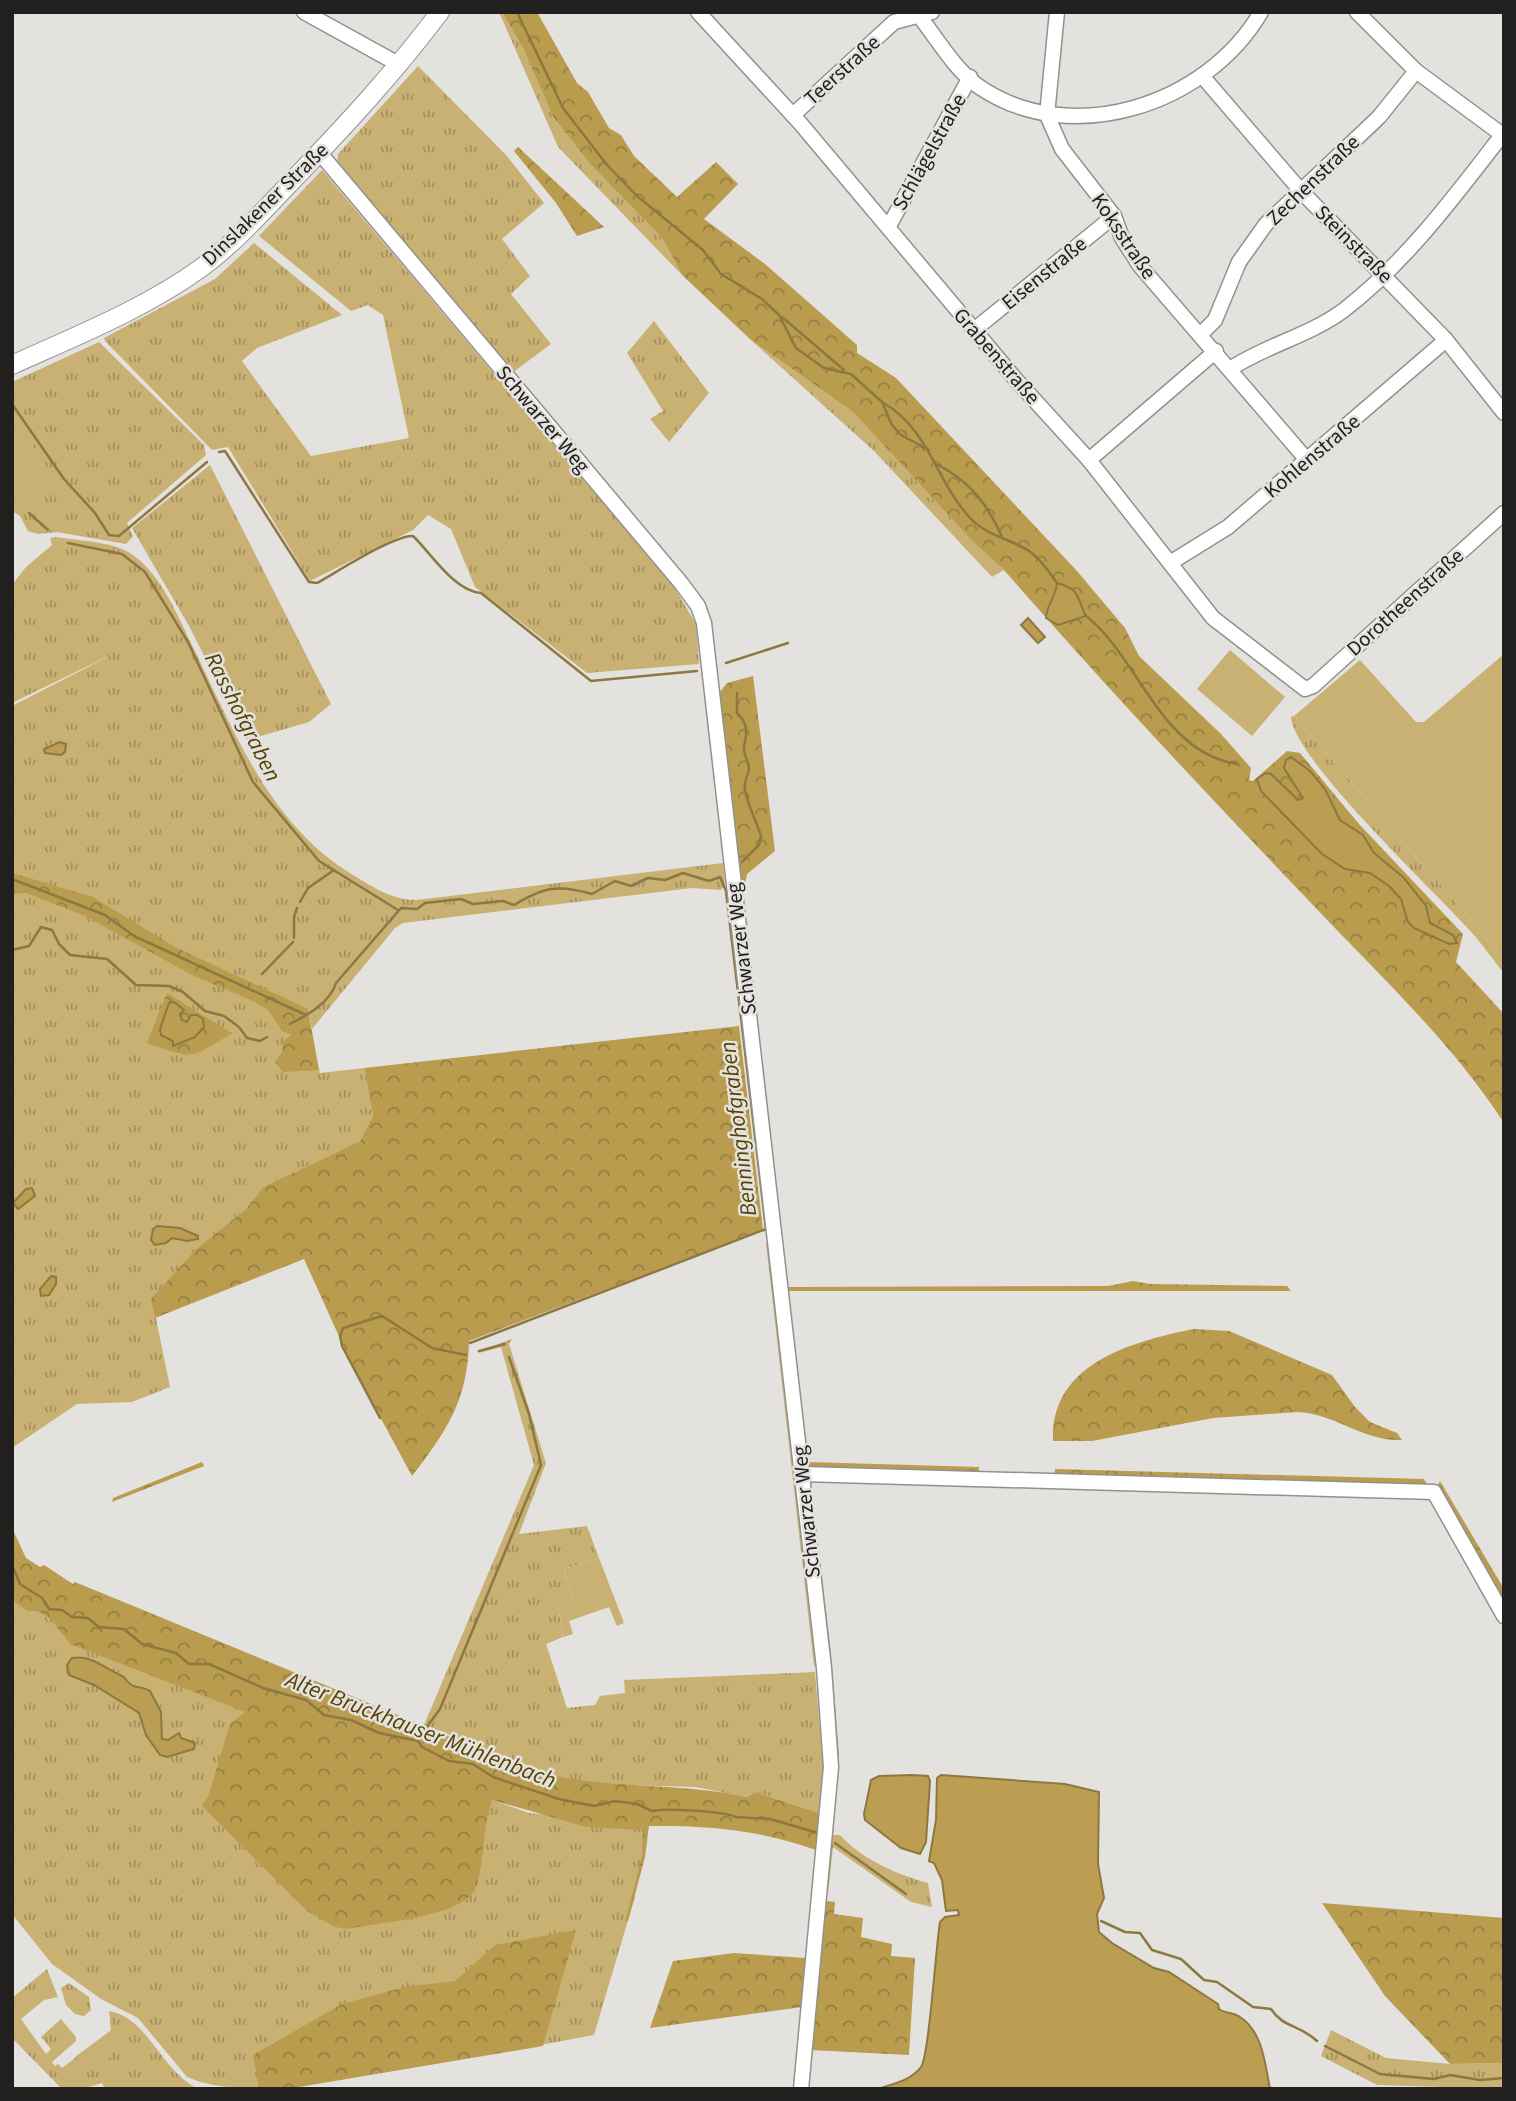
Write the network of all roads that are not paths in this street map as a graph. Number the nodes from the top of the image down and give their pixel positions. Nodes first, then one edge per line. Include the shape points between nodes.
1 (304, 12) edge
2 (440, 12) edge
3 (698, 12) edge
4 (1057, 12) edge
5 (1261, 12) edge
6 (1357, 12) edge
7 (922, 13) edge
8 (400, 65) junction
9 (1416, 71) junction
10 (970, 77) junction
11 (1203, 77) junction
12 (793, 115) junction
13 (1047, 115) junction
14 (1502, 131) edge
15 (319, 152) junction
16 (1301, 191) junction
17 (1114, 216) junction
18 (889, 226) junction
19 (1383, 274) junction
20 (974, 330) junction
21 (1201, 334) junction
22 (1446, 340) junction
23 (1216, 351) junction
24 (12, 365) edge
25 (1230, 369) junction
26 (1504, 412) edge
27 (1089, 460) junction
28 (1307, 460) junction
29 (1504, 513) edge
30 (1170, 562) junction
31 (1305, 689) joint
32 (802, 1474) junction
33 (1504, 1616) edge
34 (801, 2089) edge

1 - 8 street
2 - 8 main road, Dinslakener Straße
3 - 12 street, Grabenstraße
4 - 13 street, Koksstraße
5 - 11 street via 1251,30
6 - 9 street
7 - 10 street
7 - 12 street, Teerstraße via 894,22
8 - 15 main road, Dinslakener Straße
9 - 14 street
9 - 16 street, Zechenstraße via 1379,117
10 - 13 street via 987,90
10 - 18 street, Schlägelstraße
11 - 13 street via 1143,106 1110,113
11 - 16 street, Steinstraße
12 - 18 street, Grabenstraße
13 - 17 street, Koksstraße via 1062,149
14 - 19 street via 1446,207
15 - 24 main road, Dinslakener Straße via 203,267 156,297
15 - 32 street, Schwarzer Weg via 698,606 704,623
16 - 19 street, Steinstraße
16 - 21 street, Zechenstraße via 1259,233 1239,262 1215,320
17 - 20 street, Eisenstraße
17 - 21 street, Koksstraße via 1140,266
18 - 20 street, Grabenstraße
19 - 22 street, Steinstraße
19 - 25 street via 1344,309 1303,335
20 - 27 street, Grabenstraße
21 - 23 street, Koksstraße
22 - 26 street, Steinstraße
22 - 28 street, Kohlenstraße
23 - 25 street, Koksstraße
23 - 27 street
25 - 28 street, Koksstraße
27 - 30 street, Grabenstraße
28 - 30 street, Kohlenstraße via 1228,527
29 - 31 street, Dorotheenstraße
30 - 31 street, Grabenstraße via 1213,618
32 - 33 street via 1434,1492
32 - 34 street, Schwarzer Weg via 831,1767

